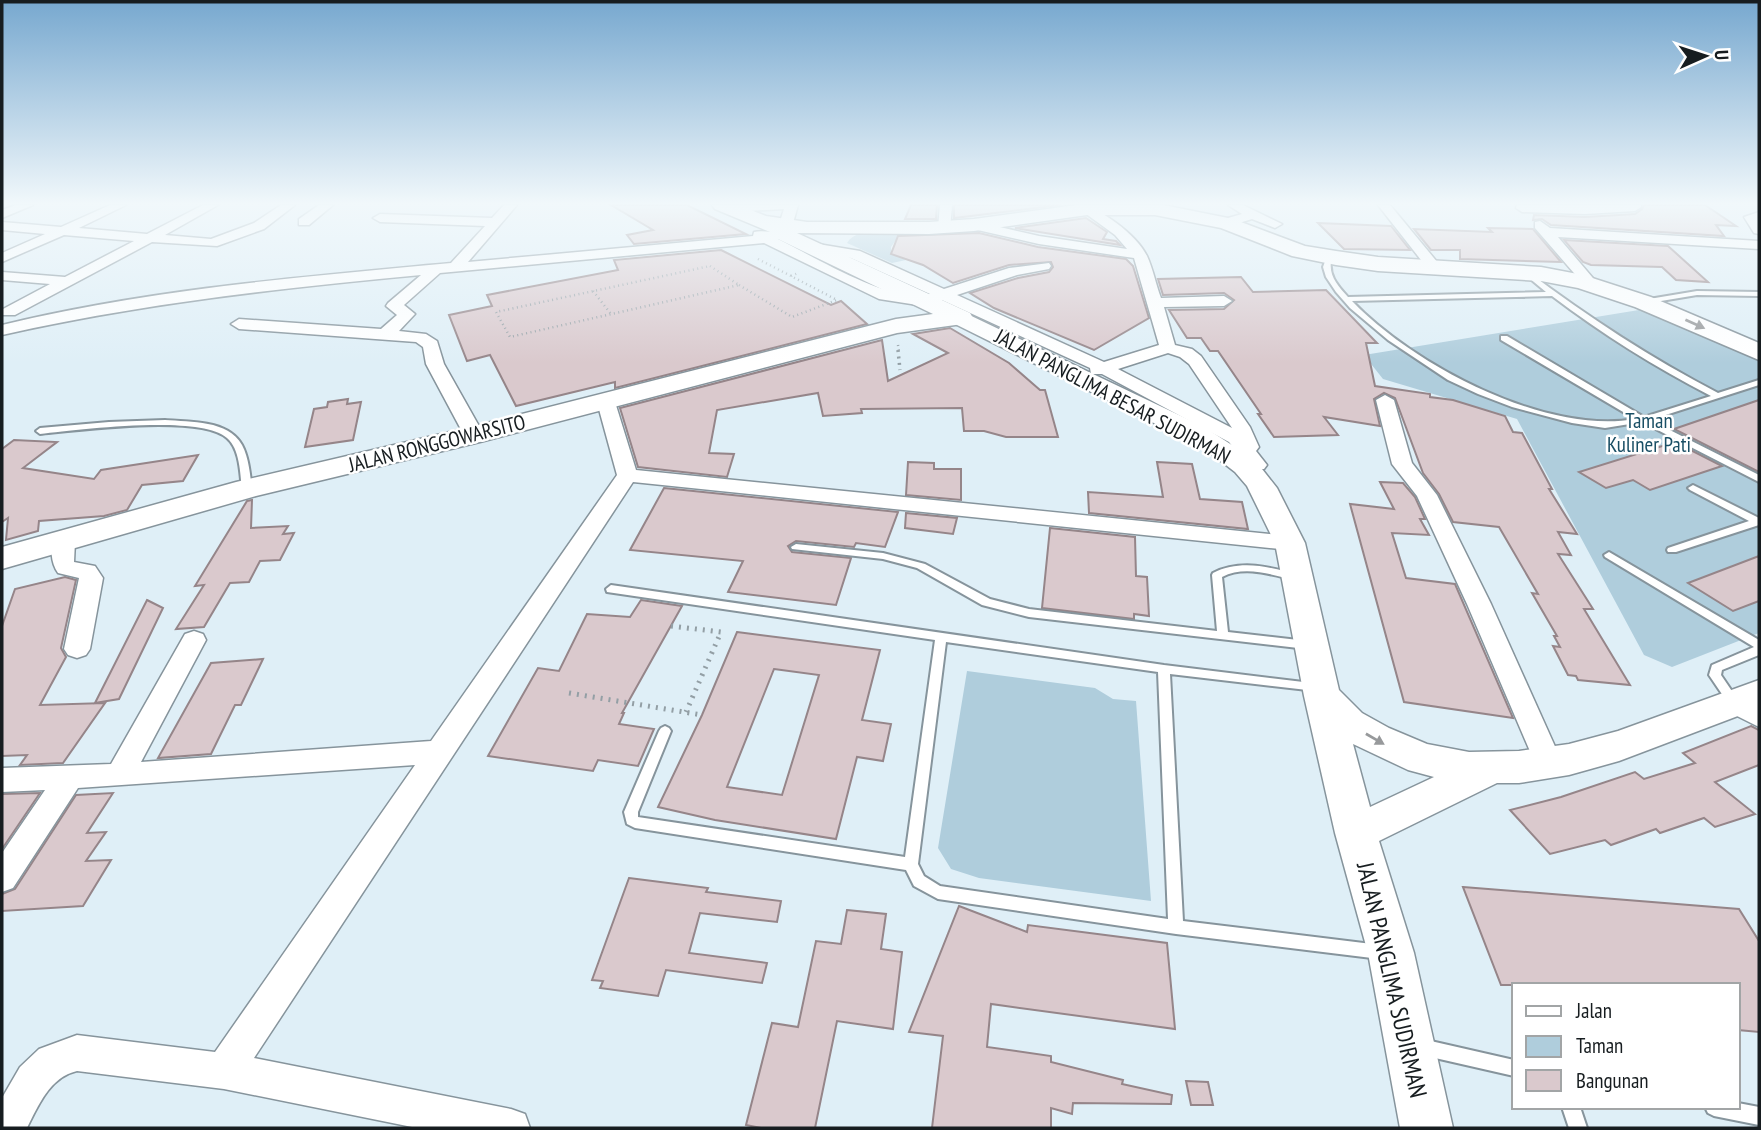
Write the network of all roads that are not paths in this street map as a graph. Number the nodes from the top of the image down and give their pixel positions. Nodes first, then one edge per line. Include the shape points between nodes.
1 (1329, 257) edge
2 (109, 258) edge
3 (464, 258) edge
4 (520, 258) edge
5 (830, 258) edge
6 (860, 258) edge
7 (1141, 258) edge
8 (1334, 258) edge
9 (1426, 258) edge
10 (1568, 258) edge
11 (1044, 266) dead end
12 (1433, 266) junction
13 (456, 267) junction
14 (436, 269) junction
15 (1525, 272) junction
16 (2, 275) edge
17 (65, 281) junction
18 (1591, 284) junction
19 (1552, 294) junction
20 (1759, 294) edge
21 (916, 296) junction
22 (1347, 299) junction
23 (1224, 301) dead end
24 (1643, 302) junction
25 (1154, 303) junction
26 (5, 312) edge
27 (59, 316) junction
28 (961, 318) junction
29 (239, 324) dead end
30 (2, 330) edge
31 (873, 333) junction
32 (386, 334) junction
33 (1504, 338) dead end
34 (1168, 348) junction
35 (1759, 352) edge
36 (1097, 377) junction
37 (1759, 383) edge
38 (1716, 396) junction
39 (1385, 400) dead end
40 (606, 402) junction
41 (1643, 419) junction
42 (40, 430) dead end
43 (474, 435) junction
44 (1257, 466) junction
45 (626, 475) junction
46 (1759, 479) edge
47 (1693, 488) dead end
48 (247, 489) junction
49 (1758, 522) edge
50 (64, 541) junction
51 (1290, 543) junction
52 (796, 547) dead end
53 (1672, 550) dead end
54 (1609, 555) dead end
55 (2, 558) edge
56 (1297, 577) junction
57 (611, 589) dead end
58 (1223, 635) junction
59 (941, 638) junction
60 (194, 640) dead end
61 (1312, 646) junction
62 (1759, 648) edge
63 (77, 649) dead end
64 (1164, 669) junction
65 (1322, 692) junction
66 (1751, 705) edge
67 (666, 731) dead end
68 (437, 752) junction
69 (1548, 762) junction
70 (1486, 770) junction
71 (119, 775) junction
72 (70, 777) junction
73 (2, 779) edge
74 (1356, 832) junction
75 (911, 864) junction
76 (2, 878) edge
77 (1176, 927) junction
78 (1391, 953) junction
79 (1409, 1044) junction
80 (1512, 1068) edge
81 (224, 1071) junction
82 (1572, 1109) edge
83 (1724, 1109) edge
84 (1759, 1116) edge
85 (6, 1128) edge
86 (511, 1128) edge
87 (1427, 1128) edge
88 (1578, 1128) edge

1 - 22 lane via 1328,276
2 - 17 street
3 - 13 street
4 - 13 street
5 - 21 main road, JALAN PANGLIMA BESAR SUDIRMAN
6 - 21 street
7 - 25 street
8 - 12 main road
9 - 12 street
10 - 18 street
11 - 21 street
12 - 15 main road
13 - 14 street
14 - 27 street via 270,284
14 - 32 street via 394,306 407,314
15 - 18 main road
15 - 19 lane
16 - 17 street
17 - 26 street
18 - 24 main road
19 - 22 lane
19 - 38 lane via 1626,345
20 - 24 lane via 1697,293
21 - 28 main road, JALAN PANGLIMA BESAR SUDIRMAN
21 - 31 main road
21 - 36 street
22 - 41 lane via 1399,344 1465,386 1499,400 1601,425
23 - 25 street
24 -> 35 main road
25 - 34 street
26 - 27 street
27 - 30 street
28 - 31 main road, JALAN RONGGOWARSITO
28 - 36 main road, JALAN PANGLIMA BESAR SUDIRMAN
29 - 32 street
31 - 40 main road, JALAN RONGGOWARSITO
32 - 43 street via 411,335 429,342 435,364
33 - 41 lane
34 - 36 street
34 - 44 street via 1195,360 1241,427
36 - 44 main road via 1203,430
36 - 51 main road, JALAN PANGLIMA BESAR SUDIRMAN via 1121,399 1222,449 1242,464 1265,492
37 - 38 lane
38 - 41 lane
39 - 69 street via 1402,464 1427,495
40 - 43 main road, JALAN RONGGOWARSITO
40 - 45 street
41 - 46 lane
42 - 48 lane via 151,424 210,428 229,435 241,451
43 - 48 main road, JALAN RONGGOWARSITO
44 - 51 main road via 1286,505 1294,527
45 - 51 street
45 - 68 street
47 - 49 lane
48 - 50 main road, JALAN RONGGOWARSITO
49 - 53 lane
50 - 55 main road, JALAN RONGGOWARSITO
50 - 63 street via 63,564 87,571 91,578
51 - 56 main road, JALAN PANGLIMA BESAR SUDIRMAN
52 - 58 lane via 883,556 921,566 986,602 1029,613
54 - 62 lane
56 - 58 lane via 1245,568 1227,568 1217,575
56 - 61 main road, JALAN PANGLIMA BESAR SUDIRMAN
57 - 59 lane
58 - 61 lane
59 - 64 lane
59 - 75 lane
60 - 71 street
61 - 65 main road, JALAN PANGLIMA BESAR SUDIRMAN
62 - 66 lane via 1716,668 1715,675
64 - 65 lane
64 - 77 lane
65 -> 70 main road via 1350,724 1391,748 1437,764
65 - 74 main road, JALAN PANGLIMA BESAR SUDIRMAN
66 - 69 main road via 1620,747
67 - 75 lane via 631,812 632,820
68 - 71 street
68 - 81 street
69 - 70 main road
70 - 74 main road
71 - 72 street
72 - 73 street
72 - 76 street
74 - 78 main road, JALAN PANGLIMA SUDIRMAN
75 - 77 lane via 919,881 938,892
77 - 78 lane
78 - 79 main road, JALAN PANGLIMA SUDIRMAN
79 - 80 lane
79 - 87 main road, JALAN PANGLIMA SUDIRMAN
81 - 85 street via 77,1053 61,1055 39,1073
81 - 86 street
82 - 88 lane
83 - 84 lane

